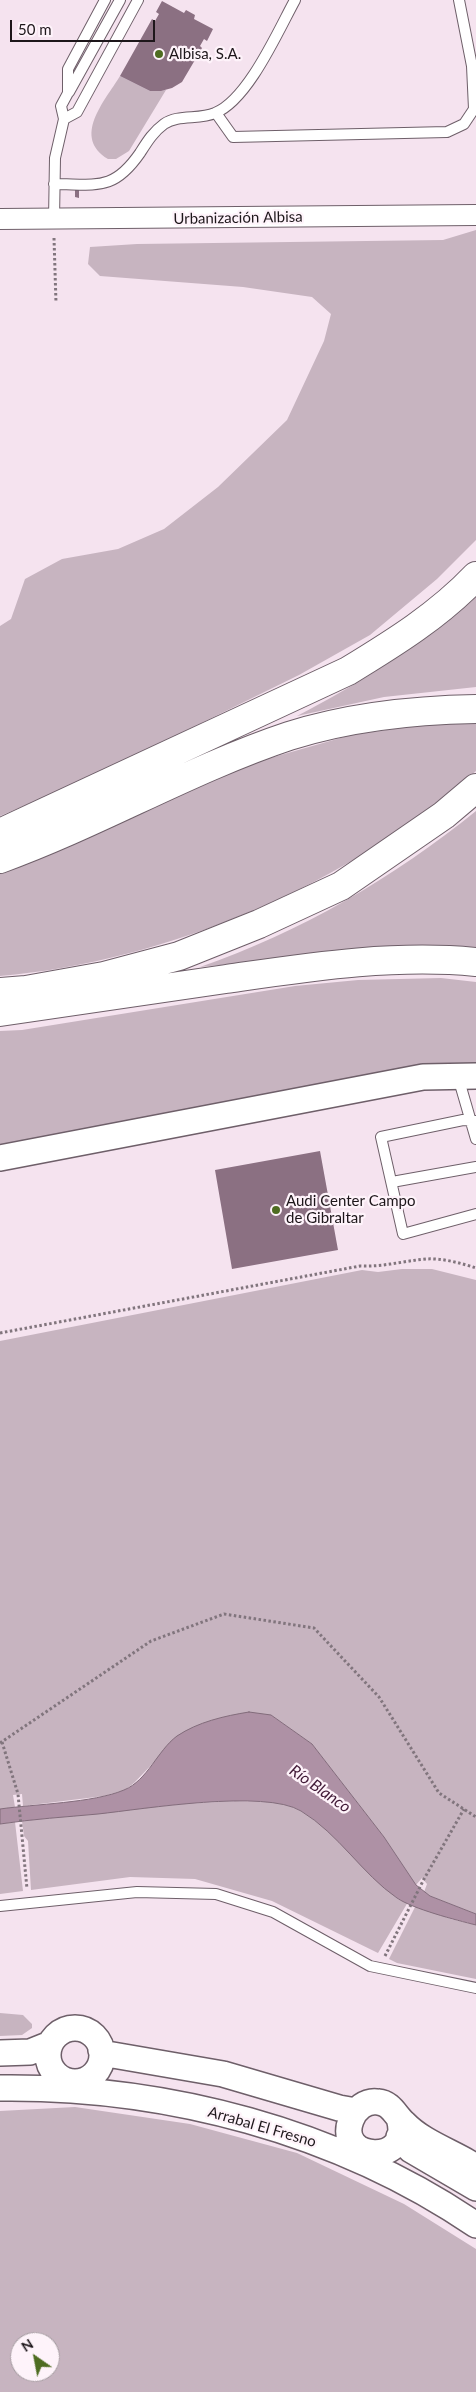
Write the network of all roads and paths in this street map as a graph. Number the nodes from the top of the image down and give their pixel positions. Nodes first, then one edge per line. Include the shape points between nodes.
1 (105, 0) edge
2 (120, 0) edge
3 (138, 0) edge
4 (295, 0) edge
5 (459, 0) edge
6 (68, 93) junction
7 (216, 113) junction
8 (64, 119) junction
9 (54, 184) junction
10 (476, 214) edge
11 (0, 219) edge
12 (54, 220) junction
13 (56, 303) dead end
14 (476, 576) edge
15 (476, 709) edge
16 (476, 788) edge
17 (0, 833) edge
18 (0, 859) edge
19 (476, 962) edge
20 (0, 992) edge
21 (0, 1012) edge
22 (467, 1076) edge
23 (473, 1120) edge
24 (476, 1139) edge
25 (0, 1158) edge
26 (476, 1167) edge
27 (392, 1182) junction
28 (476, 1214) edge
29 (476, 1268) edge
30 (0, 1333) edge
31 (1, 1743) edge
32 (464, 1809) junction
33 (476, 1817) edge
34 (28, 1902) junction
35 (0, 1906) edge
36 (379, 1968) junction
37 (476, 1988) edge
38 (50, 2044) junction
39 (101, 2050) junction
40 (0, 2053) edge
41 (91, 2077) junction
42 (62, 2078) junction
43 (0, 2088) edge
44 (30, 2088) junction
45 (356, 2111) junction
46 (394, 2136) junction
47 (356, 2146) junction
48 (476, 2167) edge
49 (476, 2188) edge
50 (476, 2214) edge
51 (476, 2225) edge

1 - 6 lane via 68,69
2 - 6 lane
3 - 8 lane via 77,112
4 - 7 lane via 248,83 235,100
5 - 7 lane via 472,66 474,109 456,130 233,137
6 - 8 lane via 61,106
7 - 9 lane via 166,122 154,131 133,163 105,185
8 - 9 lane via 55,158
9 - 12 lane
10 - 12 street, Urbanización Albisa
11 - 12 street, Urbanización Albisa
12 - 13 path
14 - 17 highway via 461,592 402,638 348,671
15 - 18 highway via 391,715 337,723 290,736 229,758 43,843
16 - 20 highway via 444,815 341,886 259,924 179,956 104,976
19 - 21 highway via 379,959
22 - 23 lane
22 - 25 street via 423,1077
23 - 24 lane
23 - 27 lane via 381,1137
26 - 27 lane
27 - 28 lane via 403,1234
29 - 30 path via 428,1259 380,1267 360,1266
31 - 32 path via 151,1641 224,1614 314,1628 380,1696 438,1793
31 - 34 path via 18,1794
32 - 33 path
32 - 36 path
34 - 35 lane
34 - 36 lane via 137,1892 216,1894 273,1912 362,1962
36 - 37 lane
38 - 39 street via 62,2032 78,2027 95,2036
38 - 40 street via 30,2052
38 - 42 street via 49,2062 52,2070
39 - 41 street via 100,2065
39 - 45 street via 107,2054 223,2074
41 - 42 street via 78,2082
41 - 47 street, Arrabal El Fresno via 108,2087 217,2104 282,2121
42 - 44 street, Arrabal El Fresno
43 - 44 street, Arrabal El Fresno
44 - 51 street, Arrabal El Fresno via 58,2088 161,2101 260,2124 358,2159 451,2208
45 - 46 street, Arrabal El Fresno via 365,2104 377,2102 392,2109
45 - 47 street via 349,2132
46 - 47 street, Arrabal El Fresno via 369,2154
46 - 48 street, Arrabal El Fresno via 416,2133
46 - 49 street, Arrabal El Fresno via 411,2150
46 - 50 street via 402,2172

